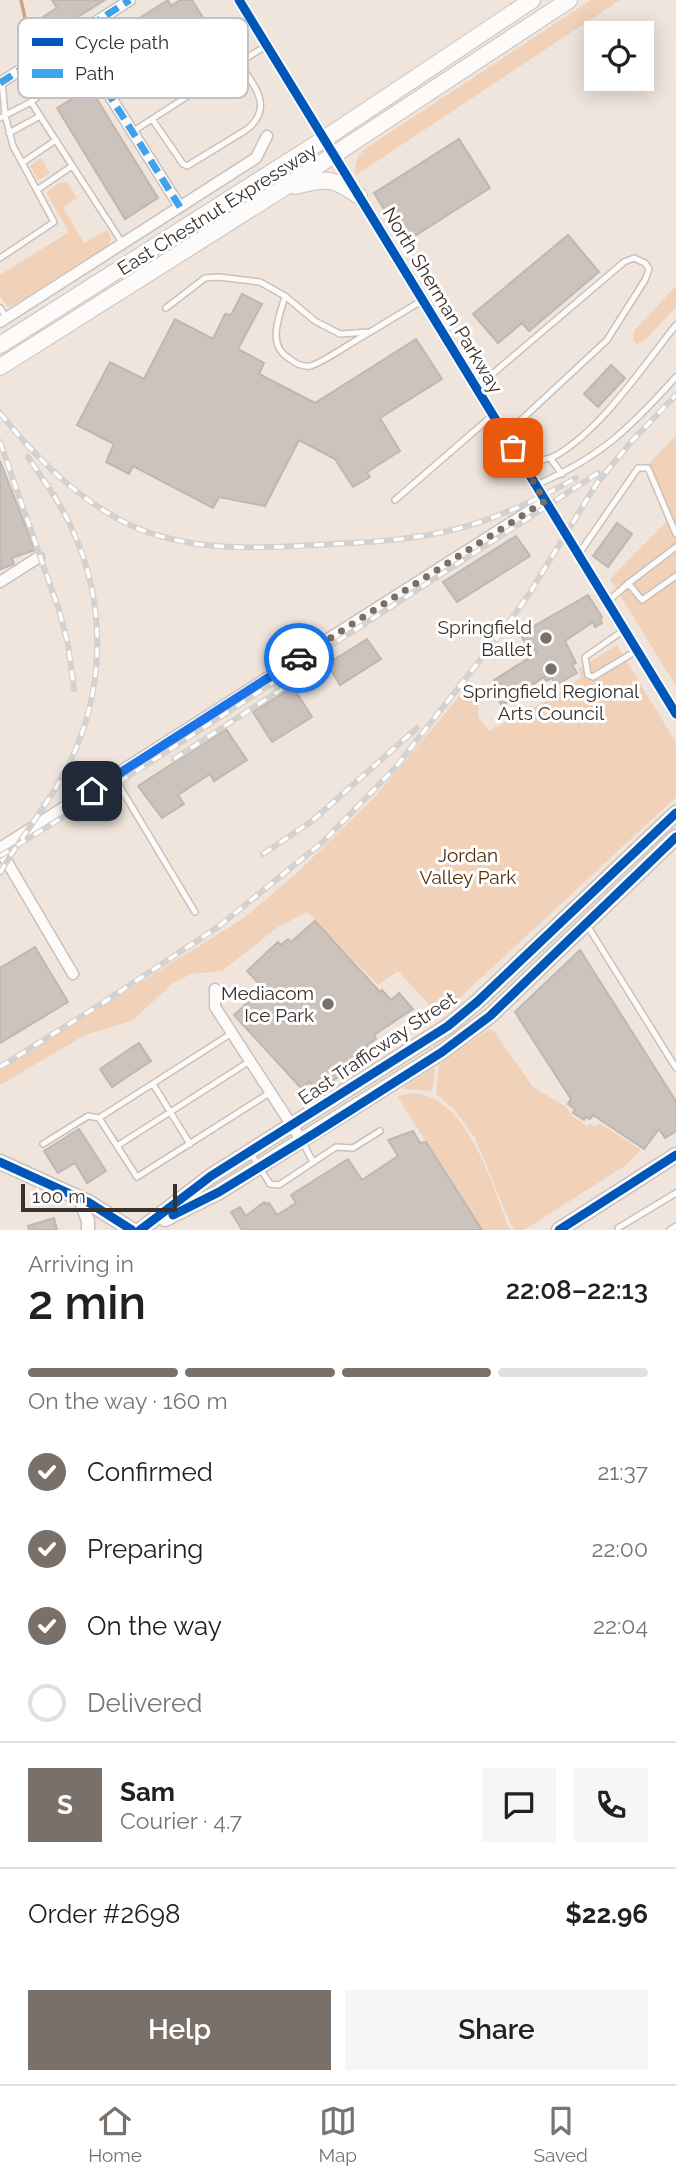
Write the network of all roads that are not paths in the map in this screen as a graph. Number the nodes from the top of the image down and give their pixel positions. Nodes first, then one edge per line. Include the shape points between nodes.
1 (130, 0) edge
2 (239, 0) edge
3 (532, 0) edge
4 (569, 0) edge
5 (101, 18) edge
6 (267, 45) junction
7 (248, 57) edge
8 (18, 71) edge
9 (248, 78) edge
10 (1, 82) edge
11 (36, 98) edge
12 (111, 98) edge
13 (185, 98) edge
14 (31, 102) junction
15 (3, 116) edge
16 (40, 116) junction
17 (152, 119) junction
18 (253, 124) junction
19 (132, 132) junction
20 (9, 133) junction
21 (267, 136) joint
22 (324, 139) junction
23 (56, 140) junction
24 (334, 155) junction
25 (22, 163) junction
26 (72, 166) junction
27 (282, 189) junction
28 (37, 190) junction
29 (359, 196) junction
30 (180, 207) junction
31 (123, 244) junction
32 (0, 258) edge
33 (285, 296) junction
34 (423, 300) junction
35 (0, 307) edge
36 (166, 308) dead end
37 (3, 320) edge
38 (676, 325) edge
39 (370, 332) junction
40 (0, 345) edge
41 (0, 367) edge
42 (676, 377) edge
43 (476, 388) junction
44 (493, 415) junction
45 (505, 435) junction
46 (550, 458) junction
47 (521, 461) junction
48 (562, 474) junction
49 (536, 486) junction
50 (395, 500) dead end
51 (545, 501) junction
52 (676, 534) edge
53 (676, 547) edge
54 (578, 555) junction
55 (40, 557) dead end
56 (676, 576) edge
57 (0, 582) edge
58 (628, 583) junction
59 (607, 602) junction
60 (624, 630) junction
61 (637, 650) junction
62 (676, 714) edge
63 (114, 777) junction
64 (676, 813) edge
65 (676, 837) edge
66 (0, 849) edge
67 (195, 912) dead end
68 (586, 923) junction
69 (72, 974) dead end
70 (215, 989) dead end
71 (232, 1033) junction
72 (250, 1061) junction
73 (676, 1068) edge
74 (153, 1084) junction
75 (271, 1092) junction
76 (170, 1112) junction
77 (99, 1118) junction
78 (293, 1126) junction
79 (380, 1131) dead end
80 (302, 1141) junction
81 (43, 1144) dead end
82 (190, 1144) junction
83 (117, 1146) junction
84 (250, 1152) junction
85 (676, 1155) edge
86 (0, 1162) edge
87 (313, 1163) junction
88 (260, 1168) junction
89 (676, 1193) edge
90 (80, 1199) junction
91 (676, 1226) edge
92 (618, 1228) dead end
93 (88, 1230) edge
94 (132, 1230) edge
95 (141, 1230) edge
96 (559, 1230) edge
97 (670, 1230) edge

1 - 5 street
2 - 6 street, North Sherman Parkway
3 - 22 main road, East Chestnut Expressway
4 - 24 main road, East Chestnut Expressway
6 - 7 lane
6 - 22 street, North Sherman Parkway
8 - 10 street
9 - 18 lane via 261,99
10 - 15 lane
11 - 14 lane
12 - 19 street
13 - 17 lane
14 - 15 lane
14 - 16 lane
15 - 20 lane
16 - 20 lane
16 - 23 lane
17 - 18 lane via 187,166
17 - 19 lane
18 - 21 lane
19 - 30 street
20 - 25 lane
21 - 30 street via 256,158
22 - 24 street, North Sherman Parkway
22 - 40 main road, East Chestnut Expressway
23 - 25 lane
23 - 26 lane
24 - 27 main road, East Chestnut Expressway
24 - 29 street, North Sherman Parkway
25 - 28 lane
26 - 28 lane
26 - 31 lane
27 - 29 main road via 322,179 341,183
27 - 41 main road, East Chestnut Expressway
28 - 32 lane via 54,222
29 - 34 street, North Sherman Parkway
30 - 31 street
31 - 37 street
33 - 36 lane via 260,282 219,276 205,278
33 - 39 lane via 315,321 340,334
33 - 39 lane via 276,345 297,364 311,366
34 - 39 lane
34 - 43 street, North Sherman Parkway
35 - 37 lane
38 - 46 lane via 606,412 574,443
42 - 48 lane via 609,445
43 - 44 street, North Sherman Parkway
43 - 45 lane via 624,262 634,258 645,262 649,269 645,280 607,340
44 - 45 street, North Sherman Parkway
44 - 50 lane
45 - 47 street, North Sherman Parkway
46 - 47 lane
46 - 48 lane
47 - 49 street, North Sherman Parkway
48 - 49 lane
49 - 51 street, North Sherman Parkway
51 - 54 street, North Sherman Parkway
51 - 63 street
52 - 54 lane via 648,468 638,468
53 - 58 lane
54 - 59 street, North Sherman Parkway
55 - 57 street
56 - 58 lane via 642,600
58 - 59 lane
59 - 60 street, North Sherman Parkway
60 - 61 street, North Sherman Parkway
60 - 61 lane via 585,657 589,675 593,677
61 - 62 street, North Sherman Parkway
63 - 66 street
63 - 67 lane
64 - 78 main road, East Trafficway Street via 448,1026
65 - 68 main road, East Trafficway Street
66 - 69 street
68 - 73 lane
68 - 80 main road, East Trafficway Street via 490,1016
70 - 71 street via 215,1007
71 - 72 street
71 - 74 lane
72 - 75 street
72 - 76 lane
74 - 76 lane
74 - 77 lane
75 - 78 street
75 - 82 lane
76 - 82 lane
76 - 83 lane
77 - 81 lane via 88,1116
77 - 83 lane
78 - 80 street
78 - 84 main road, East Trafficway Street
79 - 87 lane via 353,1148 336,1147
80 - 87 lane
80 - 88 main road, East Trafficway Street
82 - 83 lane via 137,1177
84 - 88 lane
84 - 95 main road, East Trafficway Street
85 - 96 main road
86 - 90 main road
87 - 88 lane via 273,1186
88 - 95 main road, East Trafficway Street
89 - 92 lane
90 - 93 street
90 - 94 main road
91 - 97 lane

